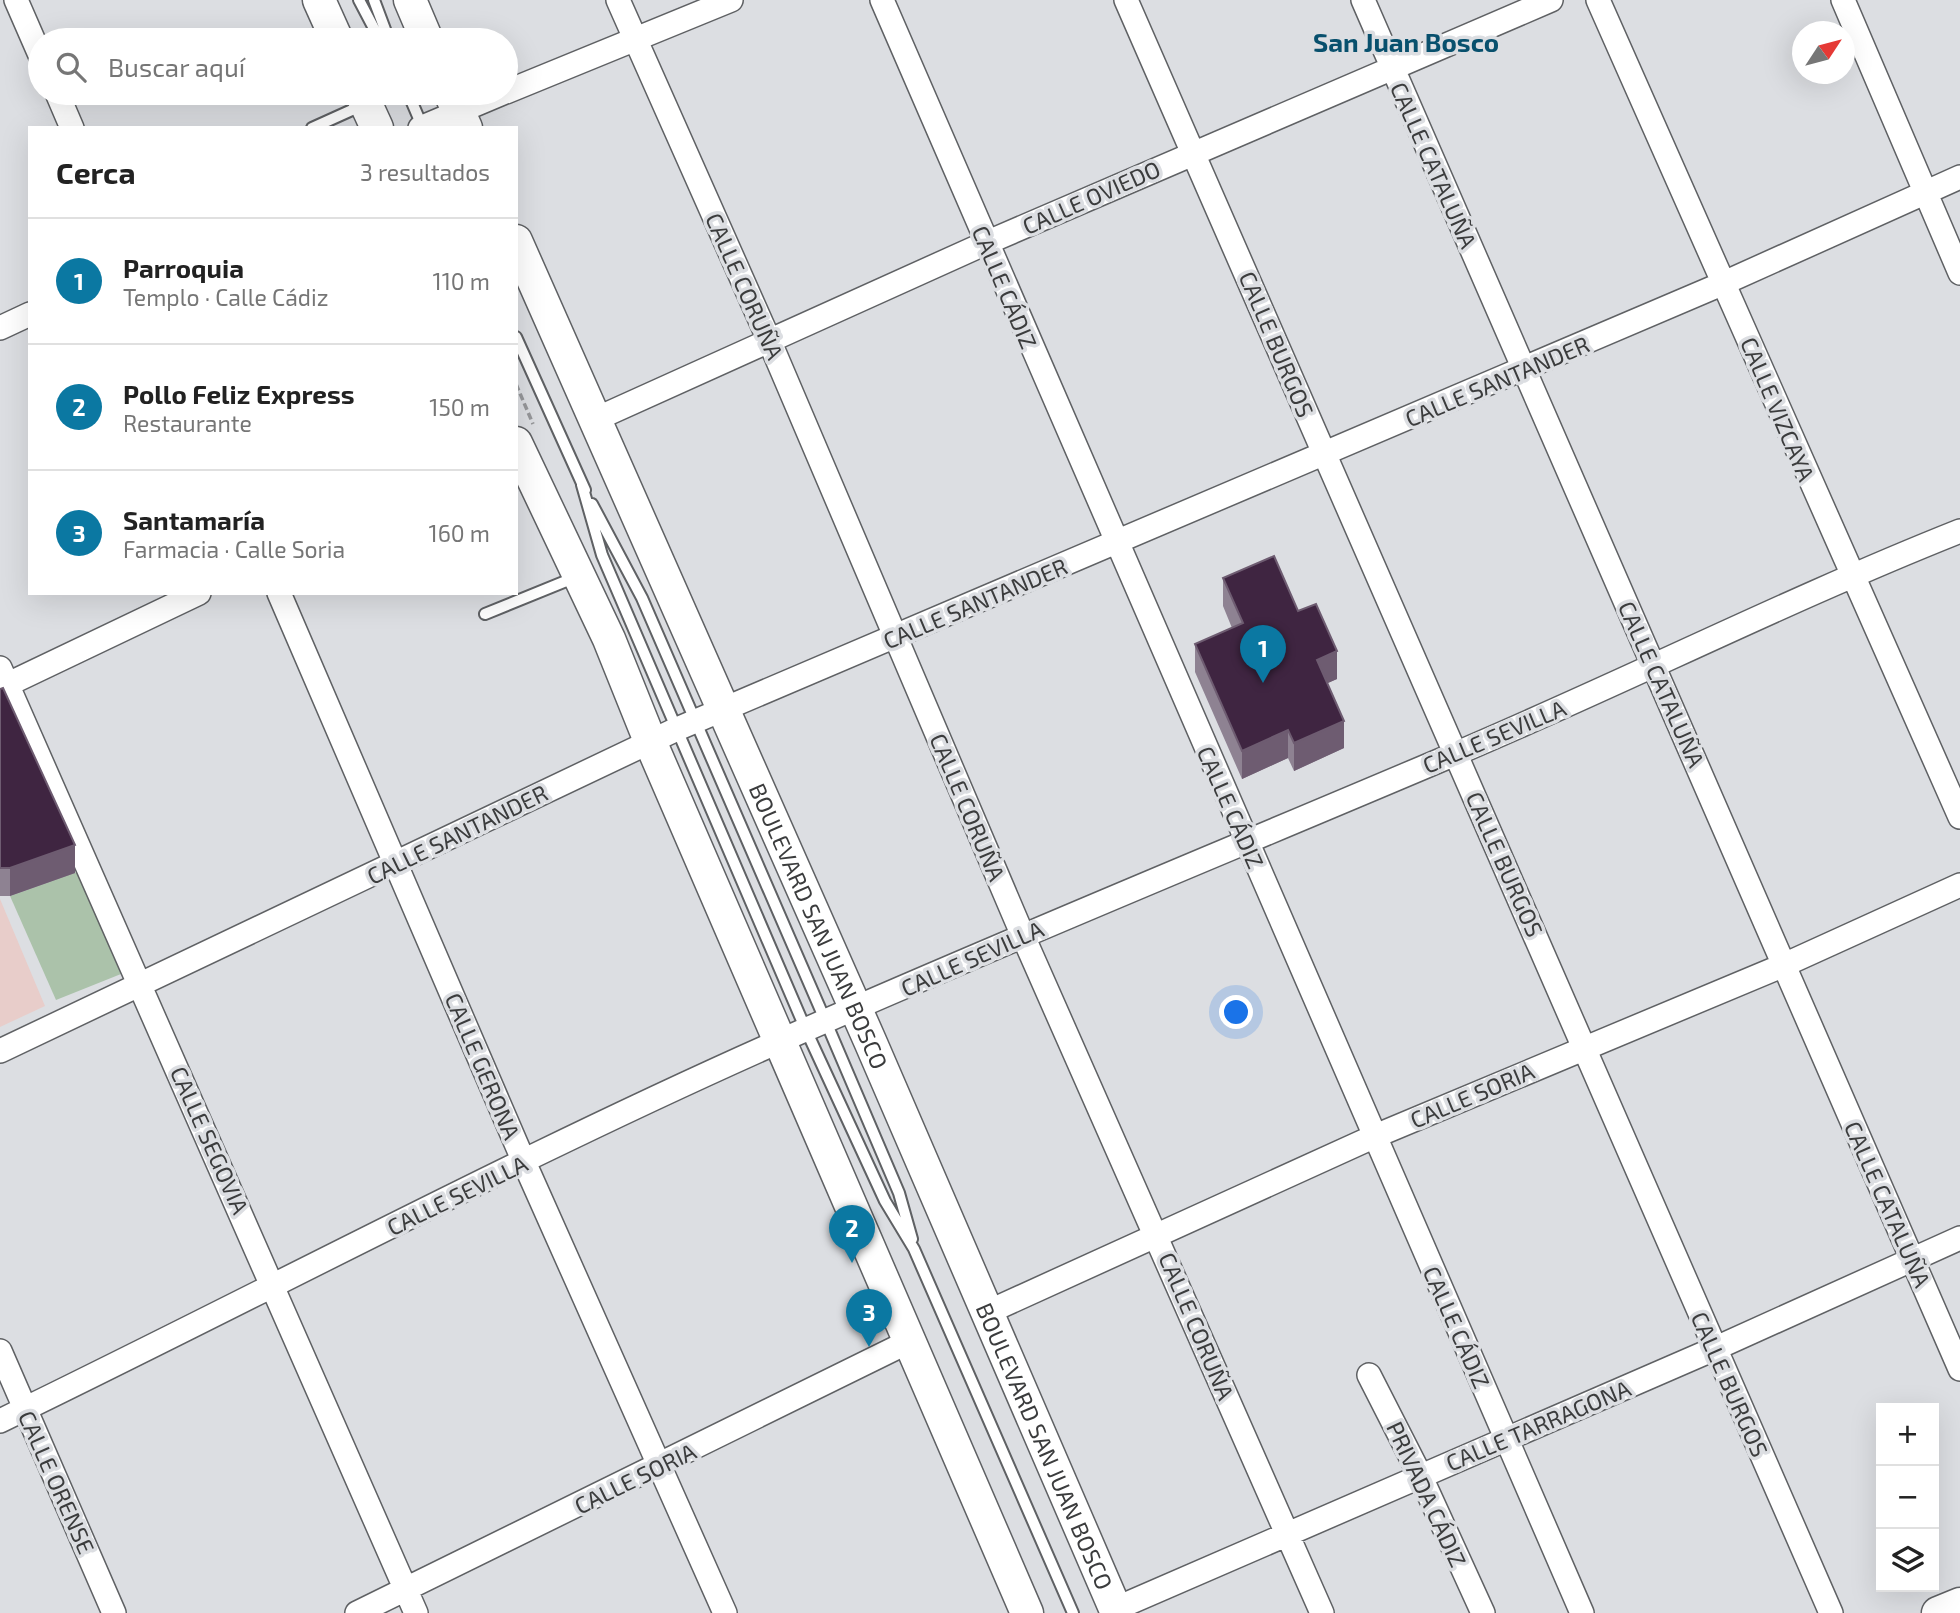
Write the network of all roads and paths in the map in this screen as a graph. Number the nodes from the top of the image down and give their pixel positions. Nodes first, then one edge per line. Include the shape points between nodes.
1 (16, 0) edge
2 (319, 0) edge
3 (359, 0) edge
4 (374, 0) edge
5 (410, 0) edge
6 (618, 0) edge
7 (730, 0) edge
8 (882, 0) edge
9 (1126, 0) edge
10 (1363, 0) edge
11 (1551, 0) edge
12 (1598, 0) edge
13 (1843, 0) edge
14 (28, 28) edge
15 (332, 28) edge
16 (374, 28) edge
17 (384, 28) edge
18 (423, 28) edge
19 (636, 40) junction
20 (1392, 69) junction
21 (518, 87) edge
22 (62, 105) edge
23 (413, 105) edge
24 (368, 108) edge
25 (458, 110) edge
26 (334, 123) edge
27 (71, 126) edge
28 (421, 126) edge
29 (426, 126) edge
30 (1195, 152) junction
31 (1960, 177) edge
32 (1924, 193) junction
33 (986, 243) junction
34 (518, 245) edge
35 (1960, 273) edge
36 (1724, 283) junction
37 (28, 315) edge
38 (0, 328) edge
39 (769, 340) junction
40 (518, 341) edge
41 (1524, 369) junction
42 (596, 419) junction
43 (518, 447) edge
44 (1324, 454) junction
45 (582, 485) junction
46 (1960, 531) edge
47 (1116, 544) junction
48 (1850, 575) junction
49 (579, 576) junction
50 (194, 595) edge
51 (280, 595) edge
52 (485, 614) dead end
53 (895, 636) junction
54 (1655, 666) junction
55 (2, 680) edge
56 (686, 726) junction
57 (1457, 753) junction
58 (1960, 817) edge
59 (1246, 840) junction
60 (396, 864) junction
61 (1960, 886) edge
62 (1023, 936) junction
63 (1784, 965) junction
64 (139, 982) junction
65 (856, 1009) junction
66 (804, 1031) junction
67 (1586, 1046) junction
68 (0, 1051) edge
69 (1373, 1137) junction
70 (524, 1162) junction
71 (1157, 1236) junction
72 (1960, 1238) edge
73 (914, 1249) junction
74 (1912, 1259) junction
75 (275, 1285) junction
76 (988, 1312) junction
77 (910, 1341) junction
78 (1713, 1349) junction
79 (0, 1351) edge
80 (1960, 1369) edge
81 (1369, 1375) dead end
82 (25, 1409) junction
83 (0, 1421) edge
84 (1506, 1438) junction
85 (660, 1466) junction
86 (1420, 1475) junction
87 (1287, 1535) junction
88 (406, 1590) junction
89 (1960, 1604) edge
90 (1073, 1611) edge
91 (1116, 1611) edge
92 (114, 1613) edge
93 (357, 1613) edge
94 (416, 1613) edge
95 (725, 1613) edge
96 (1027, 1613) edge
97 (1322, 1613) edge
98 (1483, 1613) edge
99 (1583, 1613) edge
100 (1831, 1613) edge
101 (1938, 1613) edge

1 - 14 street
2 - 15 street
3 - 16 lane
4 - 17 lane
5 - 18 street
6 - 19 street, CALLE CORUÑA
7 - 19 street
8 - 33 street, CALLE CÁDIZ
9 - 30 street, CALLE BURGOS
10 - 20 street, CALLE CATALUÑA
11 - 20 street, CALLE OVIEDO
12 - 36 street, CALLE VIZCAYA
13 - 32 street
19 - 21 street
19 - 39 street, CALLE CORUÑA
20 - 30 street, CALLE OVIEDO
20 - 41 street, CALLE CATALUÑA
22 - 27 street
23 - 28 lane
24 - 26 lane
25 - 29 street
30 - 33 street, CALLE OVIEDO
30 - 44 street, CALLE BURGOS
31 - 32 street, CALLE SANTANDER
32 - 35 street
32 - 36 street, CALLE SANTANDER
33 - 39 street, CALLE OVIEDO
33 - 47 street, CALLE CÁDIZ
34 - 42 street, BOULEVARD SAN JUAN BOSCO
36 - 41 street, CALLE SANTANDER
36 - 48 street, CALLE VIZCAYA
37 - 38 street
39 - 42 street, CALLE OVIEDO
39 - 53 street, CALLE CORUÑA
40 - 45 lane
41 - 44 street, CALLE SANTANDER
41 - 54 street, CALLE CATALUÑA
42 - 56 street, BOULEVARD SAN JUAN BOSCO
43 - 49 street, BOULEVARD SAN JUAN BOSCO
44 - 47 street, CALLE SANTANDER
44 - 57 street, CALLE BURGOS
45 - 56 lane via 642,598
45 - 56 lane via 602,555
46 - 48 street, CALLE SEVILLA
47 - 53 street, CALLE SANTANDER
47 - 59 street, CALLE CÁDIZ
48 - 54 street, CALLE SEVILLA
48 - 58 street, CALLE VIZCAYA
49 - 52 lane
49 - 56 street, BOULEVARD SAN JUAN BOSCO via 609,639
50 - 55 street
51 - 60 street, CALLE GERONA
53 - 56 street, CALLE SANTANDER
53 - 62 street, CALLE CORUÑA
54 - 57 street, CALLE SEVILLA
54 - 63 street, CALLE CATALUÑA
55 - 64 street, CALLE SEGOVIA
56 - 60 street, CALLE SANTANDER
56 - 65 street, BOULEVARD SAN JUAN BOSCO
56 - 66 street, BOULEVARD SAN JUAN BOSCO
56 - 66 lane
57 - 59 street, CALLE SEVILLA
57 - 67 street, CALLE BURGOS
59 - 62 street, CALLE SEVILLA
59 - 69 street, CALLE CÁDIZ
60 - 64 street, CALLE SANTANDER
60 - 70 street, CALLE GERONA
61 - 63 street, CALLE SORIA
62 - 65 street, CALLE SEVILLA
62 - 71 street, CALLE CORUÑA
63 - 67 street, CALLE SORIA
63 - 74 street, CALLE CATALUÑA
64 - 68 street, CALLE SANTANDER
64 - 75 street, CALLE SEGOVIA
65 - 66 street, CALLE SEVILLA
65 - 76 street, BOULEVARD SAN JUAN BOSCO
66 - 70 street, CALLE SEVILLA
66 - 73 lane via 885,1201
66 - 73 lane via 899,1193
66 - 77 street, BOULEVARD SAN JUAN BOSCO
67 - 69 street, CALLE SORIA
67 - 78 street, CALLE BURGOS
69 - 71 street, CALLE SORIA
69 - 84 street, CALLE CÁDIZ
70 - 75 street, CALLE SEVILLA
70 - 85 street, CALLE GERONA
71 - 76 street, CALLE SORIA
71 - 87 street, CALLE CORUÑA
72 - 74 street, CALLE TARRAGONA
73 - 90 lane
74 - 78 street, CALLE TARRAGONA
74 - 80 street, CALLE CATALUÑA
75 - 82 street, CALLE SEVILLA
75 - 88 street, CALLE SEGOVIA
76 - 91 street, BOULEVARD SAN JUAN BOSCO
77 - 85 street, CALLE SORIA
77 - 96 street, BOULEVARD SAN JUAN BOSCO
78 - 84 street, CALLE TARRAGONA
78 - 100 street, CALLE BURGOS
79 - 82 street, CALLE ORENSE
81 - 86 street, PRIVADA CÁDIZ
82 - 83 street, CALLE SEVILLA
82 - 92 street, CALLE ORENSE
84 - 86 street, CALLE TARRAGONA
84 - 99 street, CALLE CÁDIZ
85 - 88 street, CALLE SORIA
85 - 95 street, CALLE GERONA
86 - 87 street, CALLE TARRAGONA
86 - 98 street, PRIVADA CÁDIZ
87 - 91 street, CALLE TARRAGONA
87 - 97 street, CALLE CORUÑA
88 - 93 street, CALLE SORIA
88 - 94 street, CALLE SEGOVIA
89 - 101 street

